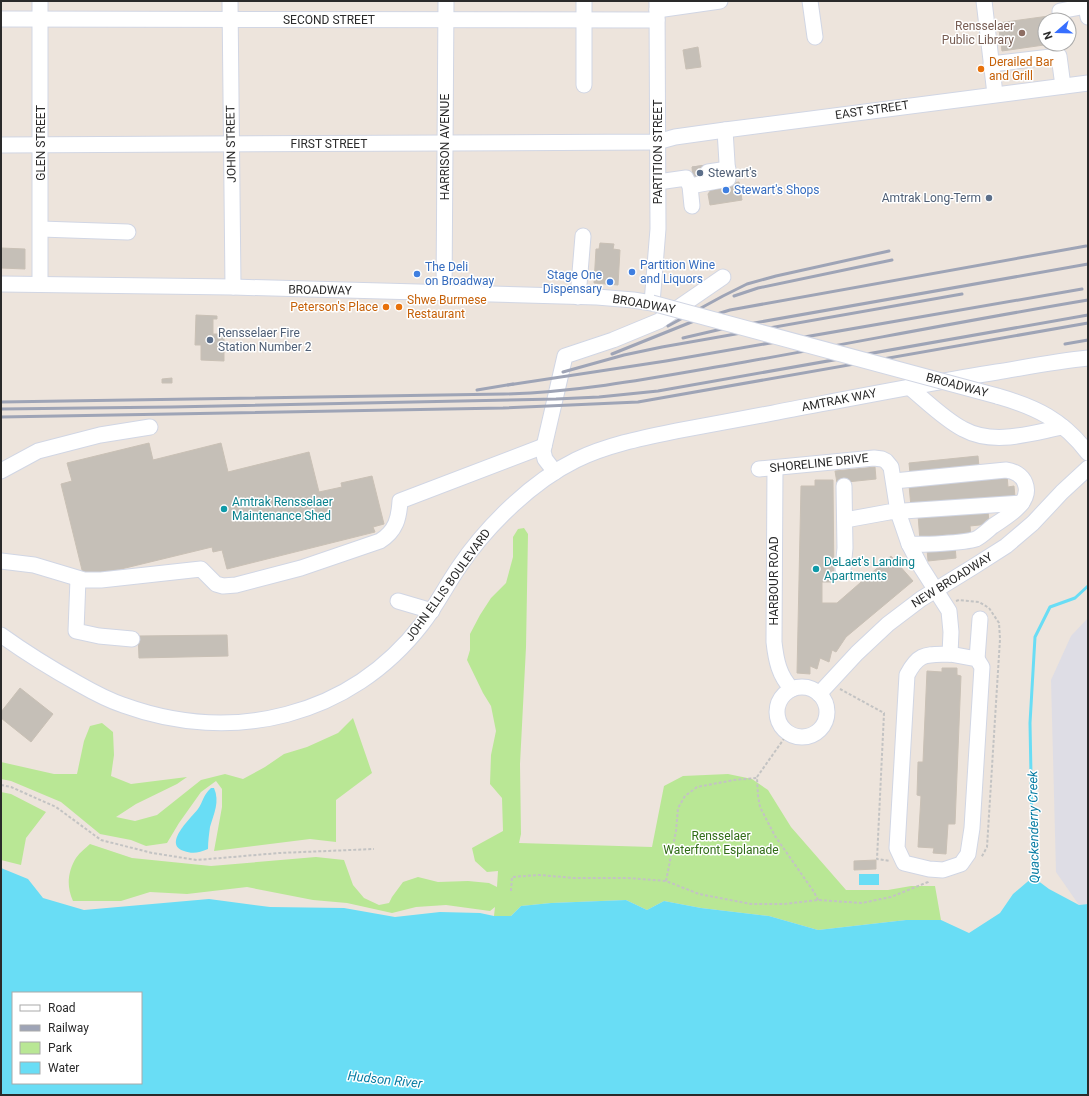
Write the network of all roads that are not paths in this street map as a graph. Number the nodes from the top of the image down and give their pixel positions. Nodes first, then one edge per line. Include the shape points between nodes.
1 (40, 1) edge
2 (230, 1) edge
3 (446, 1) edge
4 (584, 1) edge
5 (720, 1) edge
6 (810, 1) edge
7 (984, 1) edge
8 (657, 10) edge
9 (1060, 10) edge
10 (1088, 17) edge
11 (1, 19) edge
12 (40, 20) junction
13 (230, 20) junction
14 (446, 20) junction
15 (584, 20) junction
16 (815, 37) dead end
17 (1052, 52) edge
18 (1062, 52) edge
19 (992, 64) junction
20 (1088, 83) edge
21 (584, 86) dead end
22 (1063, 86) junction
23 (995, 94) junction
24 (725, 130) junction
25 (658, 142) junction
26 (445, 143) junction
27 (1, 145) edge
28 (232, 145) junction
29 (40, 146) junction
30 (728, 169) junction
31 (708, 172) tunnel mouth
32 (690, 179) junction
33 (658, 182) junction
34 (692, 206) dead end
35 (41, 229) junction
36 (128, 232) dead end
37 (583, 236) dead end
38 (723, 277) dead end
39 (1, 284) edge
40 (40, 284) junction
41 (233, 287) junction
42 (444, 293) junction
43 (578, 297) junction
44 (652, 303) junction
45 (1088, 358) edge
46 (910, 387) junction
47 (150, 427) dead end
48 (1063, 427) junction
49 (544, 446) junction
50 (602, 450) joint
51 (1088, 453) edge
52 (775, 468) junction
53 (1088, 468) edge
54 (759, 469) dead end
55 (1, 471) edge
56 (555, 472) junction
57 (894, 481) junction
58 (844, 486) dead end
59 (1022, 503) junction
60 (898, 512) junction
61 (845, 520) junction
62 (909, 544) junction
63 (1, 561) edge
64 (843, 569) dead end
65 (78, 579) junction
66 (936, 590) junction
67 (398, 601) dead end
68 (432, 611) junction
69 (980, 619) dead end
70 (1, 635) edge
71 (132, 639) dead end
72 (950, 654) junction
73 (977, 659) junction
74 (792, 689) junction
75 (819, 694) junction

1 - 12 street, GLEN STREET
2 - 13 street, JOHN STREET
3 - 14 street, HARRISON AVENUE
4 - 15 street
5 - 8 street, SECOND STREET
6 - 16 street
7 - 19 street
8 - 15 street, SECOND STREET
8 - 25 street, PARTITION STREET
9 - 10 street via 1086,6
11 - 12 street, SECOND STREET
12 - 13 street, SECOND STREET
12 - 29 street, GLEN STREET
13 - 14 street, SECOND STREET
13 - 28 street, JOHN STREET
14 - 15 street, SECOND STREET
14 - 26 street, HARRISON AVENUE
15 - 21 street
17 - 19 street
18 - 22 street
19 - 23 street
20 - 22 street, EAST STREET
22 - 23 street, EAST STREET
23 - 24 street, EAST STREET
24 - 25 street, EAST STREET
24 - 30 street
25 - 26 street, FIRST STREET
25 - 33 street, PARTITION STREET
26 - 28 street, FIRST STREET
26 - 42 street, HARRISON AVENUE
27 - 29 street, FIRST STREET
28 - 29 street, FIRST STREET
28 - 41 street, JOHN STREET
29 - 35 street, GLEN STREET
30 - 31 street
30 - 32 street via 728,179
32 - 33 street
32 - 34 street
33 - 44 street, PARTITION STREET via 658,245
35 - 36 street
35 - 40 street, GLEN STREET
37 - 43 street
38 - 49 street via 659,321 565,356
39 - 40 street, BROADWAY
40 - 41 street, BROADWAY
41 - 42 street, BROADWAY
42 - 43 street, BROADWAY
43 - 44 street, BROADWAY
44 - 48 street, BROADWAY, bridge via 997,396 1037,409
45 - 46 street, AMTRAK WAY
46 - 48 street via 962,429 977,435 1000,438
46 - 50 street, AMTRAK WAY via 655,435
47 - 55 street via 100,435 38,451
48 - 51 street, BROADWAY
49 - 56 street via 545,459
49 - 65 street via 400,501 399,517 385,538 301,568 229,586 216,584 201,569 101,580
50 - 56 street, JOHN ELLIS BOULEVARD
52 - 54 street, SHORELINE DRIVE
52 - 57 street, SHORELINE DRIVE via 878,458 889,464
52 - 74 street, HARBOUR ROAD via 774,642 781,673
53 - 66 street, NEW BROADWAY via 1006,546
56 - 68 street, JOHN ELLIS BOULEVARD via 485,532 456,571
57 - 59 street via 1010,471 1025,481 1027,489
57 - 60 street, SHORELINE DRIVE
58 - 61 street
59 - 60 street
59 - 62 street via 976,539
60 - 61 street
60 - 62 street, SHORELINE DRIVE
61 - 64 street
62 - 66 street, SHORELINE DRIVE
63 - 65 street via 34,565
65 - 71 street via 76,631
66 - 72 street, SHORELINE DRIVE via 950,618
66 - 75 street, NEW BROADWAY via 909,607 877,633
67 - 68 street
68 - 70 street, JOHN ELLIS BOULEVARD via 388,662 353,687 306,709 244,721 181,720 122,705 39,662
69 - 73 street
72 - 73 street
72 - 73 street via 925,655 914,663 907,675 897,848 904,863 929,869 943,870 961,864 968,854 972,828 982,667
74 - 75 street via 806,688
74 - 75 street via 784,694 779,703 778,719 788,733 798,737 816,733 824,724 827,712 825,702

